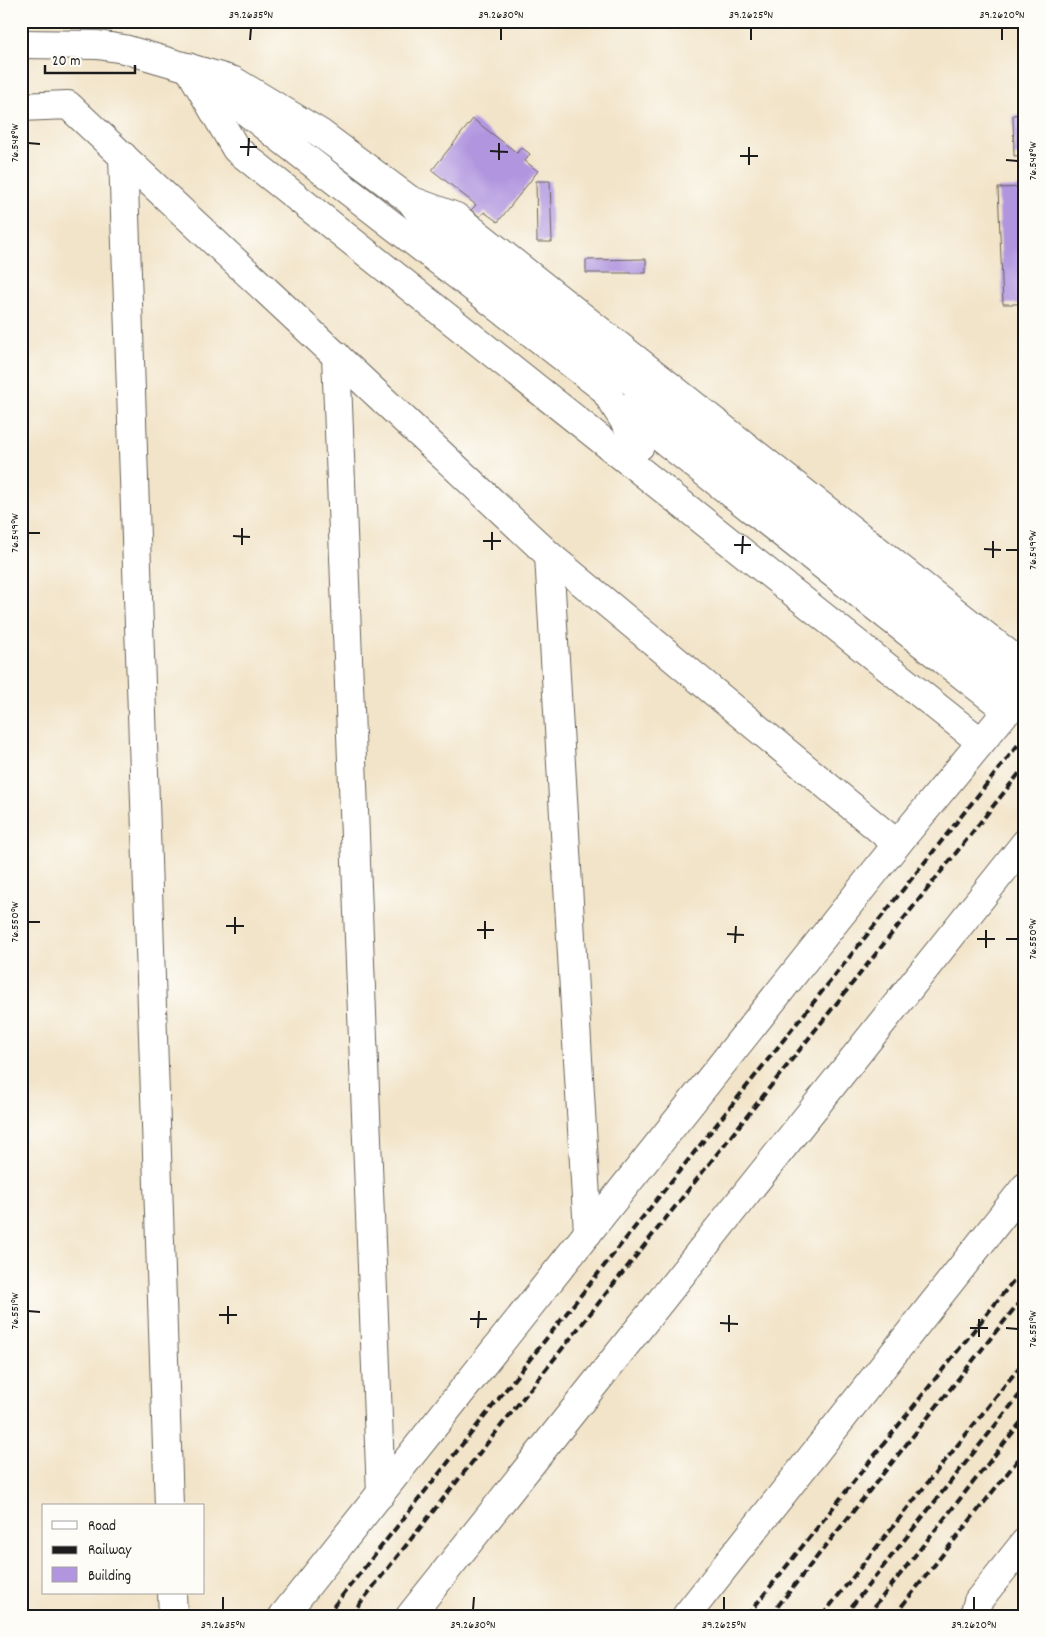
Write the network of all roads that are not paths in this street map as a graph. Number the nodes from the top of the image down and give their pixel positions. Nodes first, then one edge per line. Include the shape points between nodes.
1 (35, 36) edge
2 (188, 67) junction
3 (21, 106) edge
4 (123, 156) junction
5 (410, 200) junction
6 (336, 355) junction
7 (549, 555) junction
8 (1009, 705) edge
9 (1025, 842) edge
10 (897, 844) junction
11 (1025, 1187) edge
12 (588, 1233) junction
13 (381, 1494) junction
14 (169, 1504) edge
15 (1025, 1542) edge
16 (172, 1594) edge
17 (173, 1616) edge
18 (283, 1616) edge
19 (410, 1616) edge
20 (686, 1616) edge
21 (974, 1616) edge

1 - 2 street via 124,49
2 - 5 street via 234,81 320,132
2 - 8 street via 604,389 640,446
2 - 8 street via 236,149
3 - 4 street via 68,105
4 - 6 street
4 - 14 street
5 - 8 street via 430,226 616,368
5 - 8 street via 456,217
6 - 7 street
6 - 13 street
7 - 10 street
7 - 12 street
8 - 10 street
9 - 19 street
10 - 12 street
11 - 20 street
12 - 13 street
13 - 18 street
15 - 21 street via 978,1601
16 - 17 street

